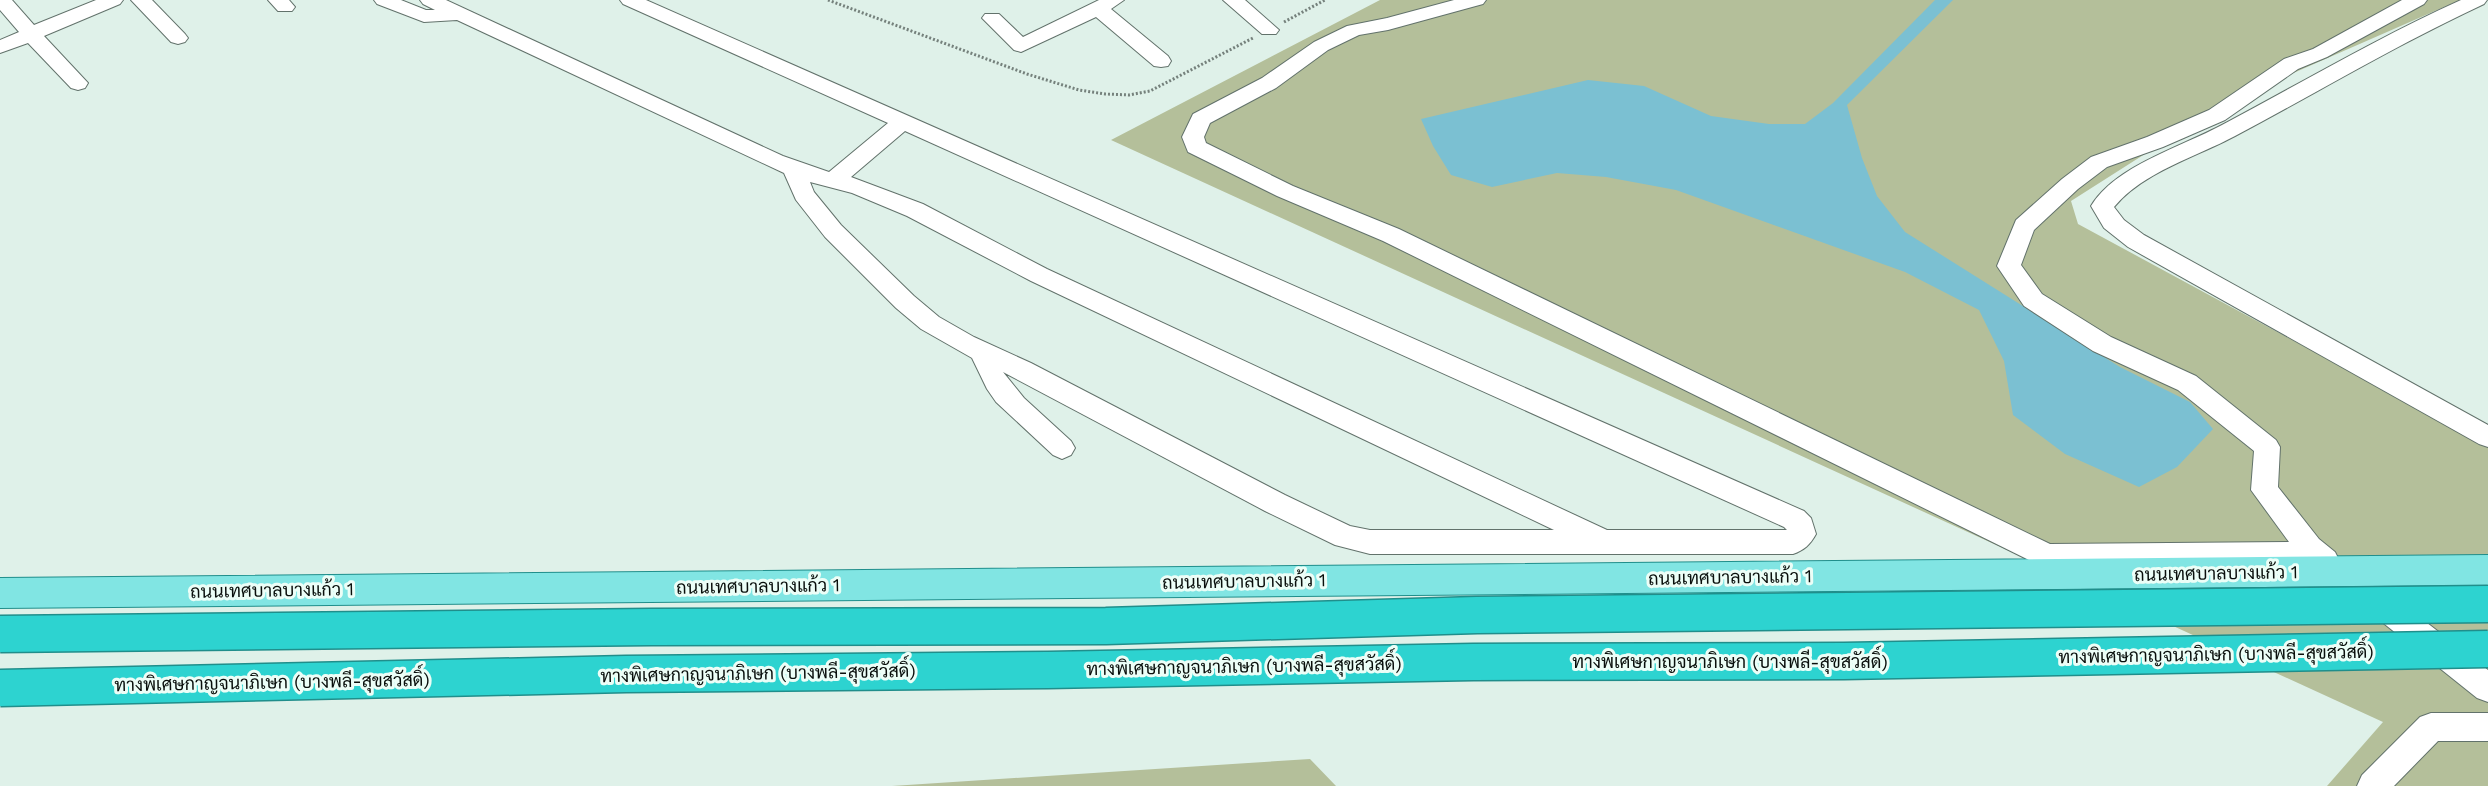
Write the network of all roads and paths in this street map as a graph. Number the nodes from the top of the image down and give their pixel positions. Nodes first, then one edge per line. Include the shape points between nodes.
1 (2, 0) edge
2 (113, 0) edge
3 (141, 0) edge
4 (384, 0) edge
5 (630, 0) edge
6 (828, 0) edge
7 (1233, 0) edge
8 (1325, 0) edge
9 (1476, 0) edge
10 (2417, 0) edge
11 (2477, 0) edge
12 (1106, 4) edge
13 (452, 6) edge
14 (992, 18) dead end
15 (1269, 30) junction
16 (31, 34) junction
17 (178, 38) dead end
18 (0, 47) edge
19 (1161, 62) dead end
20 (78, 83) dead end
21 (903, 122) junction
22 (793, 168) junction
23 (833, 180) junction
24 (982, 352) junction
25 (2488, 437) edge
26 (1062, 448) dead end
27 (1604, 541) junction
28 (2329, 563) junction
29 (2488, 570) edge
30 (0, 593) edge
31 (2488, 604) edge
32 (0, 634) edge
33 (2488, 649) edge
34 (0, 688) edge
35 (2488, 688) edge
36 (2488, 727) edge
37 (2373, 786) edge

1 - 16 street
2 - 16 street
3 - 17 street
4 - 13 street via 424,16
5 - 21 street
6 - 15 path via 1051,83 1109,95 1137,96 1150,91
7 - 15 street
8 - 15 path
9 - 28 street via 1354,30 1321,46 1269,83 1201,119 1193,137 1196,147 1285,191 1391,235 2047,556
10 - 28 street via 2320,53 2291,64 2217,115 2099,162 2024,226 2009,266 2033,300 2102,344 2187,383 2267,447 2264,490 2309,547
11 - 25 street via 2422,24 2136,177 2102,206 2119,230 2136,241
12 - 14 street via 1021,46
12 - 19 street
13 - 22 street
16 - 18 street
16 - 20 street
21 - 23 street
21 - 27 street via 1794,519 1802,534 1793,542
22 - 23 street
22 - 24 street via 804,195 833,231 904,302
23 - 27 street via 915,210 1039,275
24 - 26 street via 999,388
24 - 27 street via 1345,537 1370,542
28 - 29 main road, ถนนเทศบาลบางแก้ว 1
28 - 30 main road, ถนนเทศบาลบางแก้ว 1
28 - 35 street
31 - 32 highway, bridge via 1477,615 1106,626
33 - 34 highway, ทางพิเศษกาญจนาภิเษก (บางพลี-สุขสวัสดิ์), bridge via 1844,661 626,674
36 - 37 street via 2431,728

